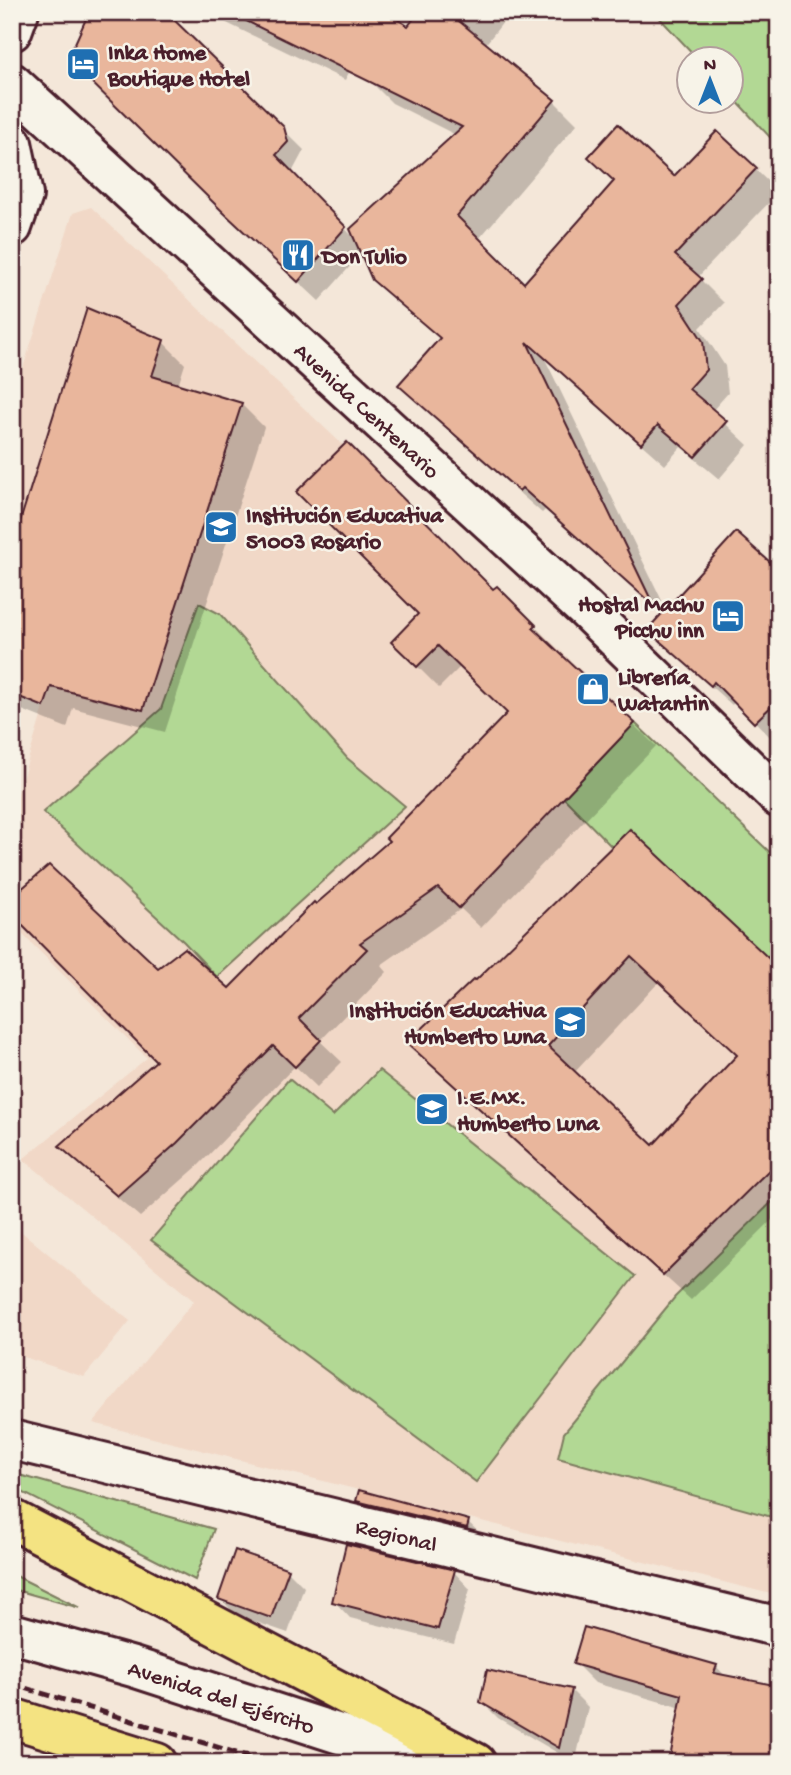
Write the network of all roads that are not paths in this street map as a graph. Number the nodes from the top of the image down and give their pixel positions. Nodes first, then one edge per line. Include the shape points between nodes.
1 (19, 12) edge
2 (12, 31) edge
3 (12, 83) edge
4 (12, 143) edge
5 (12, 227) edge
6 (779, 798) edge
7 (12, 1440) edge
8 (12, 1519) edge
9 (779, 1627) edge
10 (12, 1633) edge
11 (12, 1718) edge
12 (157, 1763) edge
13 (429, 1763) edge
14 (475, 1763) edge

1 - 2 street
3 - 6 street, Avenida Centenario via 585,609
4 - 5 street via 23,195
7 - 9 street, Regional
8 - 14 main road
10 - 13 street, Avenida del Ejército via 133,1667
11 - 12 main road

